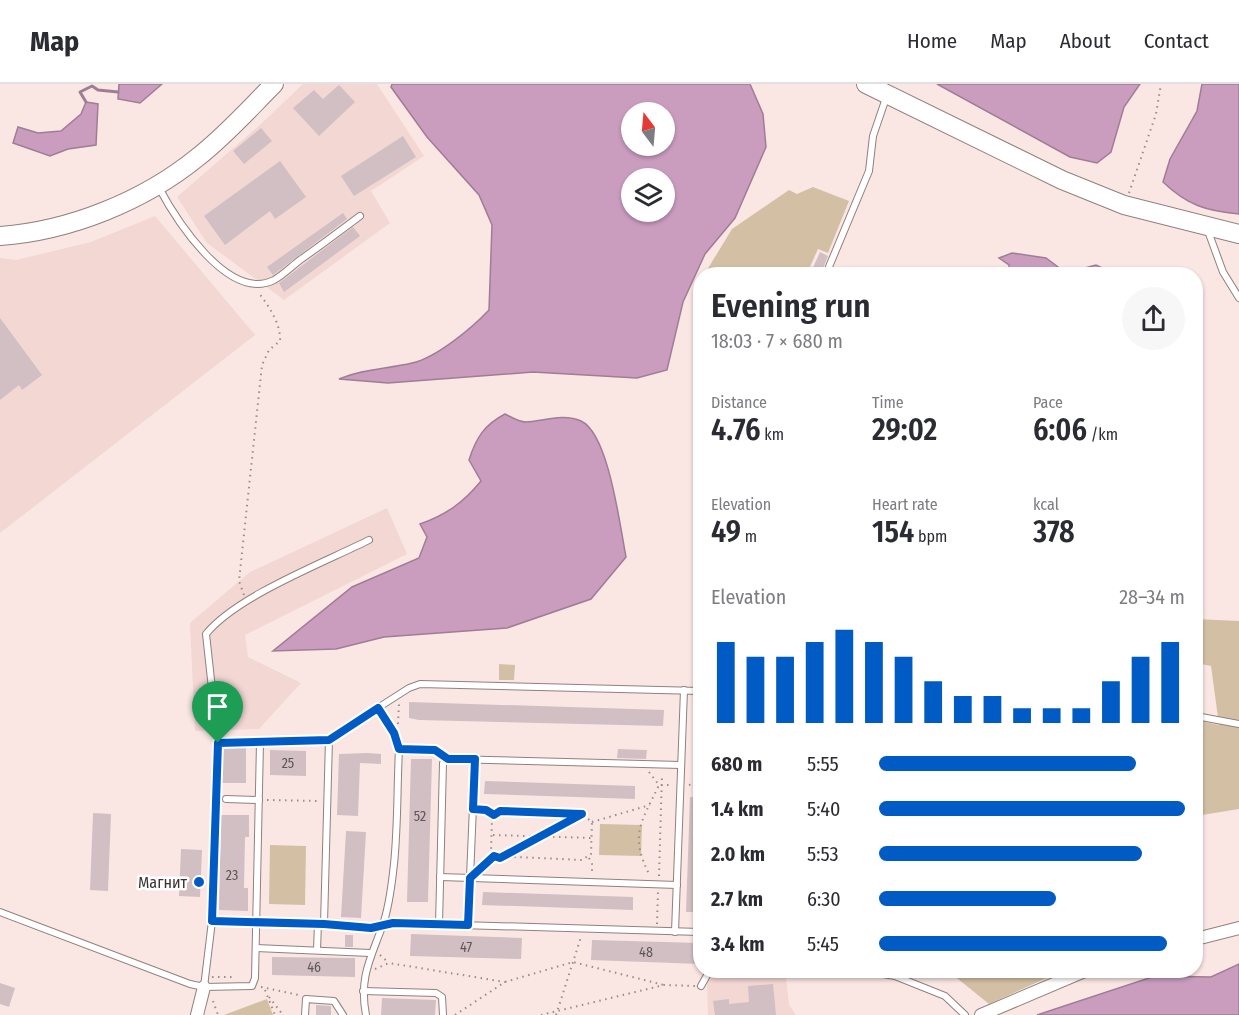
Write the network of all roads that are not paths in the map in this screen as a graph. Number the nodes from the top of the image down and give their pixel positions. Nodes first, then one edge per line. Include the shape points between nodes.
1 (274, 84) edge
2 (866, 84) edge
3 (887, 94) junction
4 (158, 185) junction
5 (360, 216) dead end
6 (1206, 227) junction
7 (1239, 234) edge
8 (0, 236) edge
9 (829, 267) edge
10 (1239, 298) edge
11 (369, 540) dead end
12 (684, 690) junction
13 (693, 691) edge
14 (378, 708) junction
15 (1203, 717) edge
16 (1239, 724) edge
17 (329, 740) junction
18 (260, 742) junction
19 (218, 743) junction
20 (475, 759) junction
21 (681, 765) junction
22 (226, 799) dead end
23 (259, 800) junction
24 (440, 877) junction
25 (470, 878) junction
26 (677, 885) junction
27 (0, 912) edge
28 (212, 921) junction
29 (256, 922) junction
30 (321, 923) junction
31 (439, 924) junction
32 (383, 925) junction
33 (468, 925) junction
34 (1239, 928) edge
35 (675, 932) junction
36 (693, 933) edge
37 (1203, 937) edge
38 (256, 948) junction
39 (317, 950) junction
40 (370, 953) junction
41 (706, 978) edge
42 (905, 978) edge
43 (1069, 978) edge
44 (205, 982) junction
45 (701, 986) road end
46 (363, 992) junction
47 (197, 1015) edge
48 (305, 1015) edge
49 (343, 1015) edge
50 (366, 1015) edge
51 (443, 1015) edge
52 (965, 1015) edge
53 (981, 1015) edge

1 - 4 street via 210,148
2 - 3 street
3 - 6 street via 1062,180 1124,205
3 - 9 lane via 873,136 869,171
4 - 5 lane via 174,217 194,243 214,262 251,283 274,280
4 - 8 street via 66,224
6 - 7 street
6 - 10 lane via 1223,272
11 - 19 lane via 247,601 218,619 206,634
12 - 13 lane
12 - 14 lane via 420,684
12 - 21 lane
14 - 17 lane
14 - 32 lane via 398,747 394,864
15 - 16 lane
17 - 18 lane
17 - 30 lane
18 - 19 lane
18 - 23 lane
19 - 28 lane
20 - 21 lane
20 - 24 lane via 448,759 443,763
20 - 25 lane
21 - 26 lane
22 - 23 lane
23 - 29 lane
24 - 25 lane
24 - 31 lane
25 - 26 lane
25 - 33 lane
26 - 35 lane
27 - 44 lane
28 - 29 lane
28 - 44 lane
29 - 30 lane
29 - 38 lane
30 - 32 lane via 371,928
30 - 39 lane
31 - 32 lane
31 - 33 lane
32 - 40 lane
33 - 35 lane
34 - 37 street
35 - 36 lane
38 - 39 lane
38 - 44 lane via 252,986
39 - 40 lane
40 - 46 lane
41 - 45 lane
42 - 52 lane via 945,996
43 - 53 street
44 - 47 street
46 - 50 lane
46 - 51 lane via 436,993 442,997
48 - 49 lane via 306,999 334,1001

